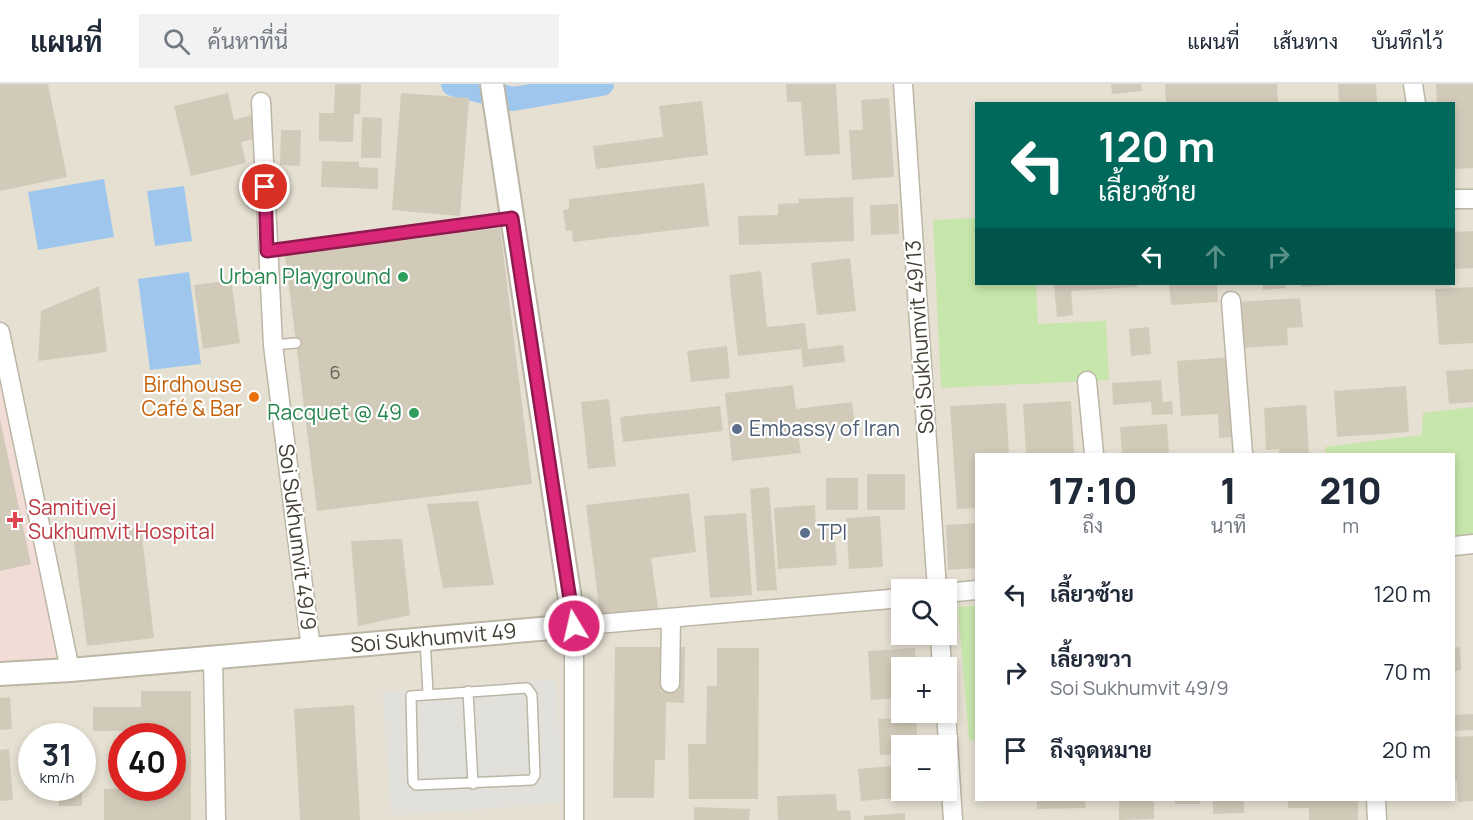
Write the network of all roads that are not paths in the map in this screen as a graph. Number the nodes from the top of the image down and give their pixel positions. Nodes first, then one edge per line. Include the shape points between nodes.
1 (492, 84) edge
2 (903, 84) edge
3 (1413, 84) edge
4 (261, 102) dead end
5 (1416, 102) edge
6 (1455, 199) edge
7 (1473, 200) edge
8 (512, 218) junction
9 (267, 251) junction
10 (1231, 301) dead end
11 (0, 332) edge
12 (296, 343) dead end
13 (273, 345) junction
14 (1087, 381) dead end
15 (1094, 453) edge
16 (1243, 453) edge
17 (1473, 544) edge
18 (1455, 546) edge
19 (936, 579) edge
20 (975, 590) edge
21 (957, 592) edge
22 (891, 599) edge
23 (671, 618) junction
24 (574, 626) junction
25 (425, 639) junction
26 (311, 649) junction
27 (213, 658) junction
28 (70, 670) junction
29 (0, 674) edge
30 (670, 683) dead end
31 (468, 691) junction
32 (428, 693) junction
33 (946, 723) edge
34 (473, 784) junction
35 (1376, 801) edge
36 (216, 820) edge
37 (574, 820) edge
38 (953, 820) edge
39 (1377, 820) edge

1 - 8 street
2 - 19 street, Soi Sukhumvit 49/13
3 - 5 street
4 - 9 street, Soi Sukhumvit 49/9
6 - 7 street
8 - 9 lane
8 - 24 street via 526,338
9 - 13 street, Soi Sukhumvit 49/9
10 - 16 street
11 - 28 street
12 - 13 lane
13 - 26 street, Soi Sukhumvit 49/9
14 - 15 street
17 - 18 street
20 - 21 street
22 - 23 street, Soi Sukhumvit 49
23 - 24 street, Soi Sukhumvit 49
23 - 30 street
24 - 25 street, Soi Sukhumvit 49
24 - 37 street
25 - 26 street, Soi Sukhumvit 49
25 - 32 lane
26 - 27 street, Soi Sukhumvit 49
27 - 28 street, Soi Sukhumvit 49
27 - 36 street
28 - 29 street, Soi Sukhumvit 49
31 - 32 lane
31 - 34 lane
31 - 34 lane via 526,688 532,694 535,775 526,781
32 - 34 lane via 414,694 409,700 413,782 420,787
33 - 38 street
35 - 39 street

